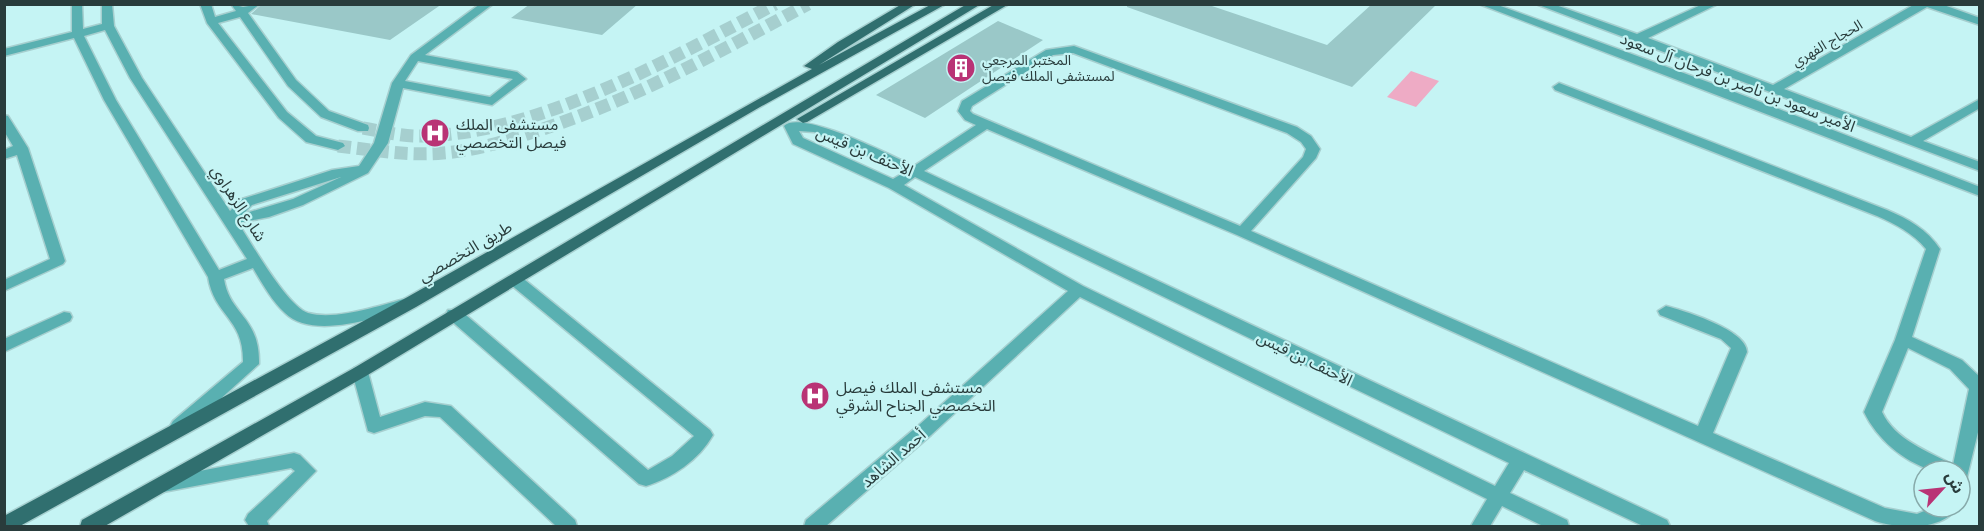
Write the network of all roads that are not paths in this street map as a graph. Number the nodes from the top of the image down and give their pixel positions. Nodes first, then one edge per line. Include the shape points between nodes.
1 (77, 4) edge
2 (107, 4) edge
3 (205, 4) edge
4 (255, 4) edge
5 (489, 4) edge
6 (911, 4) edge
7 (941, 4) edge
8 (976, 4) edge
9 (1004, 4) edge
10 (1484, 4) edge
11 (1540, 4) edge
12 (1713, 4) edge
13 (1924, 4) edge
14 (1929, 4) edge
15 (238, 9) edge
16 (211, 21) junction
17 (1980, 22) edge
18 (108, 26) junction
19 (78, 34) junction
20 (1638, 38) junction
21 (4, 53) edge
22 (415, 57) junction
23 (398, 83) junction
24 (1559, 87) dead end
25 (1775, 89) junction
26 (1980, 102) edge
27 (756, 104) junction
28 (793, 118) junction
29 (4, 119) edge
30 (986, 124) junction
31 (363, 128) tunnel mouth
32 (1913, 141) junction
33 (338, 146) tunnel mouth
34 (21, 148) junction
35 (4, 155) edge
36 (1980, 167) edge
37 (916, 172) junction
38 (894, 185) junction
39 (1980, 192) edge
40 (229, 220) junction
41 (1242, 232) junction
42 (256, 261) junction
43 (216, 277) junction
44 (515, 280) junction
45 (4, 286) edge
46 (1078, 290) junction
47 (410, 303) junction
48 (1666, 311) dead end
49 (454, 314) junction
50 (64, 317) dead end
51 (1903, 340) junction
52 (4, 346) edge
53 (360, 372) junction
54 (1703, 435) junction
55 (168, 436) junction
56 (1929, 459) edge
57 (1964, 459) edge
58 (1520, 461) junction
59 (158, 486) junction
60 (1497, 495) junction
61 (1935, 519) edge
62 (4, 526) edge
63 (89, 526) edge
64 (260, 526) edge
65 (568, 526) edge
66 (813, 526) edge
67 (1480, 526) edge
68 (1560, 526) edge
69 (1660, 526) edge

1 - 19 street
2 - 18 street, شارع الزهراوي
3 - 16 street
4 - 15 street
5 - 22 street
6 - 27 main road via 842,44
7 - 27 main road, طريق التخصصي
8 - 28 main road
9 - 28 main road
10 - 39 street, الأمير سعود بن ناصر بن فرحان آل سعود
11 - 20 street, الأمير سعود بن ناصر بن فرحان آل سعود
12 - 20 street
13 - 25 street, الحجاج الفهري
14 - 17 street
15 - 16 street
15 - 31 street via 292,83 324,114
16 - 33 street via 283,115 311,139
18 - 19 street
18 - 40 street, شارع الزهراوي via 136,78
19 - 21 street
19 - 43 street via 110,100
20 - 25 street, الأمير سعود بن ناصر بن فرحان آل سعود
22 - 23 street
22 - 23 street via 520,79 492,101
23 - 40 street via 381,143 363,170 256,217
24 - 51 street via 1910,226 1933,249
25 - 32 street, الأمير سعود بن ناصر بن فرحان آل سعود
26 - 32 street
27 - 47 main road, طريق التخصصي
28 - 37 street, الأحنف بن قيس
28 - 38 street, الأحنف بن قيس via 798,141
28 - 44 main road
29 - 34 street
30 - 37 street
30 - 41 street
30 - 41 street via 969,117 964,111 966,104 1050,52 1074,49 1292,130 1306,139 1312,149 1310,158
32 - 36 street, الأمير سعود بن ناصر بن فرحان آل سعود
34 - 35 street
34 - 45 street via 58,261
37 - 38 street
37 - 58 street, الأحنف بن قيس
38 - 46 street, الأحنف بن قيس
40 - 42 street, شارع الزهراوي
41 - 54 street
42 - 43 street
42 - 47 street, شارع الزهراوي via 293,313 314,319 335,320
43 - 55 street via 217,292 249,330 251,364
44 - 49 main road
44 - 49 street via 705,435 701,442 663,472 646,479
46 - 60 street, الأحنف بن قيس
46 - 66 street, أحمد الشاهد
47 - 55 main road, طريق التخصصي
48 - 54 street via 1727,335 1739,346
49 - 53 main road
50 - 52 street
51 - 56 street via 1873,412 1876,423 1887,434
51 - 57 street via 1960,367 1973,378 1978,389
53 - 59 main road
53 - 65 street via 374,426 425,409 445,411
54 - 61 street via 1882,515 1915,523
55 - 62 main road, طريق التخصصي
58 - 60 street
58 - 69 street, الأحنف بن قيس
59 - 63 main road
59 - 64 street via 294,460 307,471 255,520
60 - 67 street
60 - 68 street, الأحنف بن قيس

